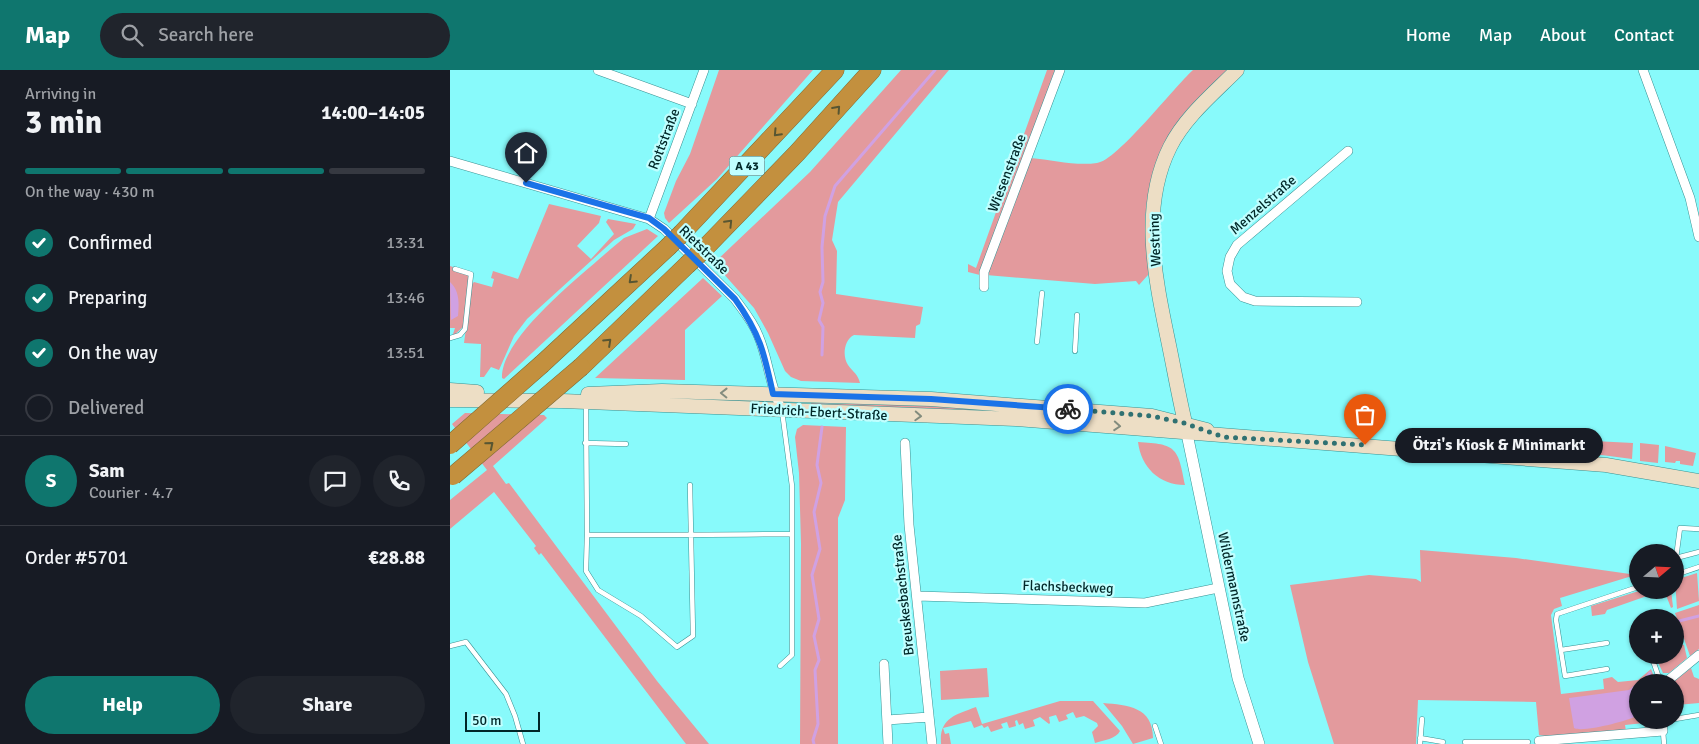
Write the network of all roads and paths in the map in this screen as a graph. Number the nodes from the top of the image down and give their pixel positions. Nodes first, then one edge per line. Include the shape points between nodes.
1 (598, 70) edge
2 (704, 70) edge
3 (835, 70) edge
4 (872, 70) edge
5 (1060, 70) edge
6 (1237, 70) edge
7 (1643, 70) edge
8 (692, 104) junction
9 (1348, 151) dead end
10 (450, 161) edge
11 (649, 218) junction
12 (1699, 237) edge
13 (455, 268) dead end
14 (984, 287) dead end
15 (1042, 293) dead end
16 (1357, 302) dead end
17 (1077, 315) dead end
18 (450, 338) edge
19 (1038, 342) dead end
20 (1075, 350) dead end
21 (450, 390) edge
22 (773, 394) junction
23 (450, 400) edge
24 (586, 402) junction
25 (782, 410) junction
26 (1186, 428) junction
27 (585, 443) junction
28 (905, 443) dead end
29 (626, 444) dead end
30 (450, 445) edge
31 (451, 477) edge
32 (1699, 481) edge
33 (690, 486) dead end
34 (1699, 529) edge
35 (791, 534) junction
36 (587, 535) junction
37 (690, 536) junction
38 (1677, 544) edge
39 (1699, 552) edge
40 (1684, 556) edge
41 (1699, 567) edge
42 (1684, 572) edge
43 (1218, 588) junction
44 (1629, 590) edge
45 (916, 596) junction
46 (1607, 643) dead end
47 (450, 646) edge
48 (1561, 650) junction
49 (1699, 655) edge
50 (884, 664) dead end
51 (780, 666) dead end
52 (1607, 669) dead end
53 (1675, 674) edge
54 (1699, 715) edge
55 (929, 717) junction
56 (1684, 717) edge
57 (1422, 719) dead end
58 (887, 720) junction
59 (1155, 726) dead end
60 (1663, 731) joint
61 (1420, 738) junction
62 (1443, 742) dead end
63 (1465, 742) dead end
64 (1528, 742) dead end
65 (1539, 742) dead end
66 (1511, 743) edge
67 (523, 744) edge
68 (888, 744) edge
69 (932, 744) edge
70 (1161, 744) edge
71 (1259, 744) edge
72 (1420, 744) edge
73 (1664, 744) edge

1 - 8 street
2 - 8 street, Rottstraße
3 -> 30 highway, A 43, bridge via 668,247
31 -> 4 highway, A 43, bridge via 581,367 702,252
5 - 14 street, Wiesenstraße via 984,272
6 - 26 main road, Westring via 1180,132 1164,162 1155,198 1152,220 1154,256
7 - 12 street via 1690,198
8 - 11 street, Rottstraße
9 - 16 street, Menzelstraße via 1237,245 1227,271 1230,284 1236,291 1255,301
10 - 11 street, Rietstraße
11 - 22 street, Rietstraße via 735,299 758,334
13 - 18 lane via 471,274 464,329 460,336
15 - 19 lane
17 - 20 lane
22 -> 21 main road, Friedrich-Ebert-Straße via 662,391 565,396
22 - 25 street, Rietstraße
22 - 26 main road, Friedrich-Ebert-Straße via 987,402 1152,416
23 - 24 main road, Friedrich-Ebert-Straße
24 - 25 main road, Friedrich-Ebert-Straße
24 - 27 lane
25 -> 26 main road, Friedrich-Ebert-Straße
25 - 35 lane via 792,486
26 - 32 main road via 1224,437 1606,465
26 - 43 street, Wildermannstraße
27 - 29 lane
27 - 36 lane
28 - 45 street, Breuskesbachstraße
33 - 37 lane
34 - 38 lane via 1680,528
35 - 37 lane
35 - 51 lane via 792,655
36 - 37 lane
36 - 37 lane via 586,571 598,590 641,616 677,646 693,636
39 - 40 lane
41 - 42 lane
43 - 45 street, Flachsbeckweg via 1145,603
43 - 71 street, Wildermannstraße via 1238,678
44 - 48 lane via 1557,614
45 - 55 street, Breuskesbachstraße
46 - 48 lane
47 - 67 lane via 466,642 506,694
48 - 52 lane via 1565,676
49 - 53 street
50 - 58 street
54 - 56 lane
55 - 58 street
55 - 69 street, Breuskesbachstraße
57 - 61 lane
58 - 68 street
59 - 70 lane
60 - 65 street
60 - 73 lane
61 - 62 lane
61 - 72 lane
63 - 66 lane
64 - 66 lane

